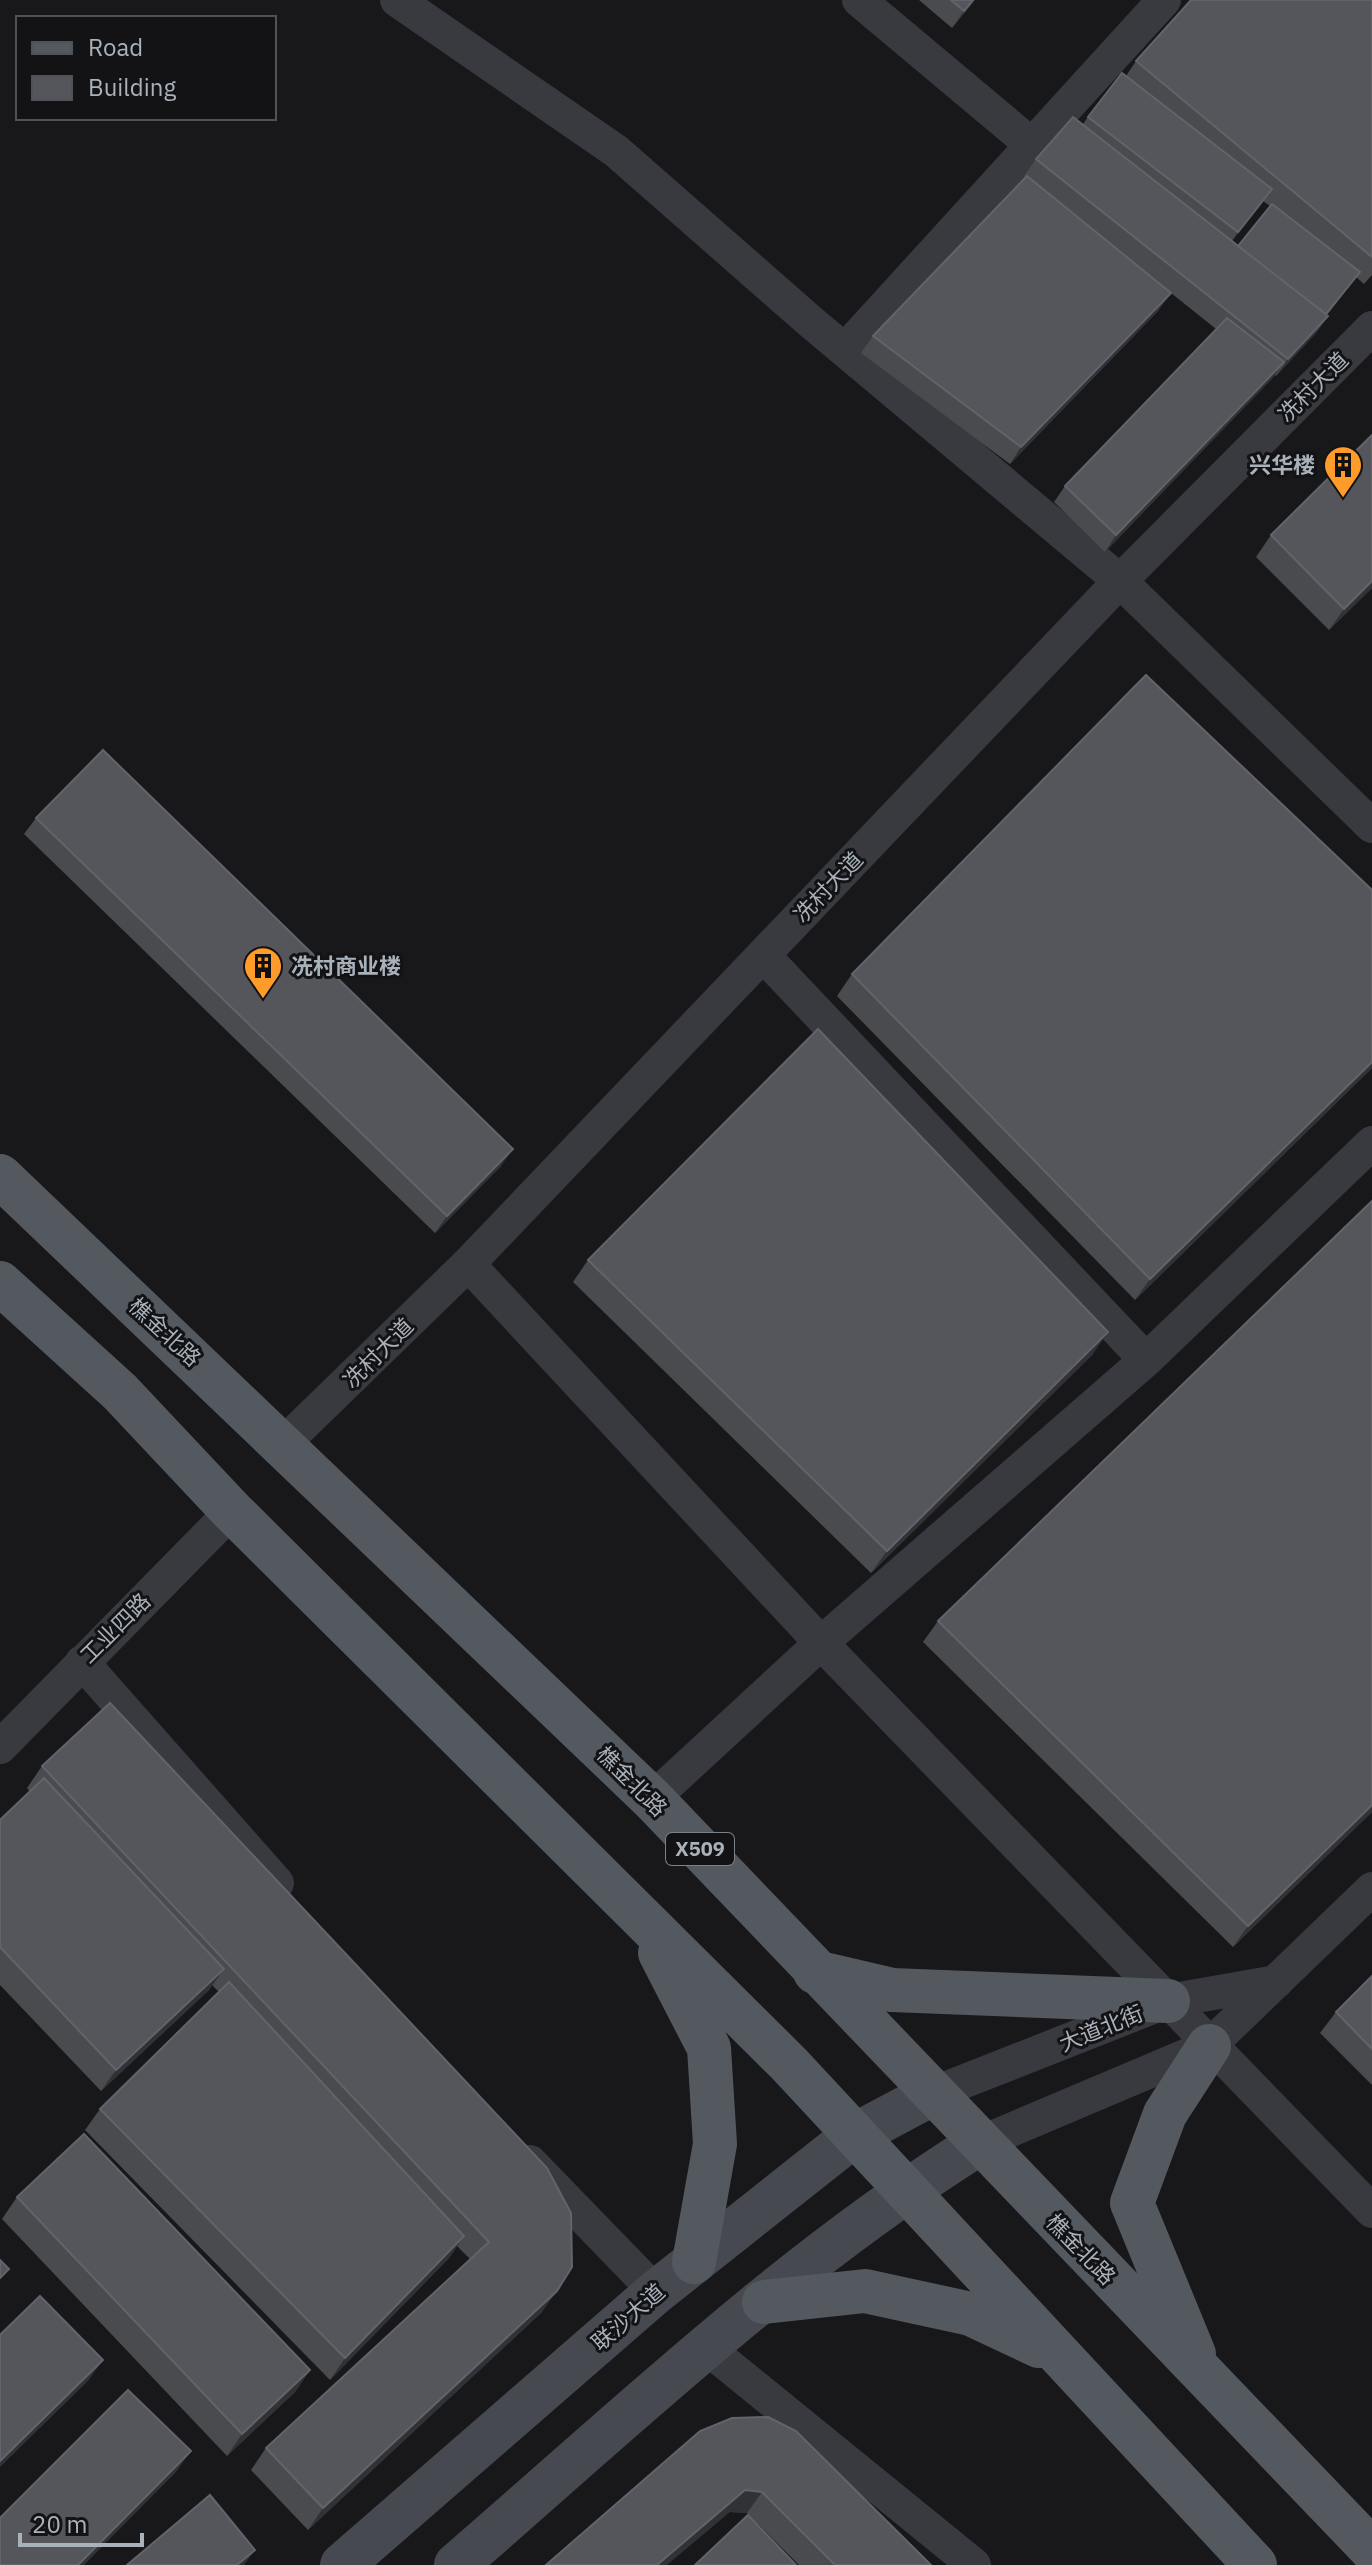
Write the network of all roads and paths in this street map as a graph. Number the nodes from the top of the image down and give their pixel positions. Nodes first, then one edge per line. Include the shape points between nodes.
1 (397, 0) edge
2 (859, 0) edge
3 (1164, 0) edge
4 (1032, 145) junction
5 (1372, 328) edge
6 (845, 350) junction
7 (1120, 581) junction
8 (1372, 826) edge
9 (763, 955) junction
10 (1372, 1143) edge
11 (0, 1176) edge
12 (468, 1264) junction
13 (0, 1283) edge
14 (1146, 1360) junction
15 (283, 1444) junction
16 (232, 1511) junction
17 (821, 1643) junction
18 (82, 1662) junction
19 (0, 1747) edge
20 (652, 1799) junction
21 (1372, 1889) edge
22 (297, 1905) edge
23 (640, 1916) junction
24 (815, 1972) junction
25 (1276, 1982) junction
26 (1168, 2001) junction
27 (1209, 2046) junction
28 (932, 2094) junction
29 (853, 2136) junction
30 (508, 2140) edge
31 (980, 2143) junction
32 (904, 2190) junction
33 (1372, 2211) edge
34 (694, 2262) junction
35 (656, 2292) junction
36 (764, 2302) junction
37 (707, 2348) junction
38 (1058, 2355) junction
39 (1202, 2375) junction
40 (1372, 2550) edge
41 (342, 2565) edge
42 (456, 2565) edge
43 (974, 2565) edge
44 (1255, 2565) edge

1 - 6 street via 616,151
2 - 4 street
3 - 4 street
4 - 6 street
5 - 7 street, 冼村大道
6 - 7 street
7 - 8 street
7 - 9 street, 冼村大道
9 - 12 street, 冼村大道
9 - 14 street
10 - 14 street
11 - 15 main road, 樵金北路 / X509
12 - 15 street, 冼村大道
12 - 17 street
13 - 16 main road via 120,1392
14 - 17 street
15 - 20 main road, 樵金北路 / X509
16 - 18 street, 工业四路
16 - 23 main road
17 - 20 street
17 - 26 street
18 - 19 street, 工业四路
18 - 22 street
20 - 24 main road, 樵金北路 / X509
21 - 25 street
23 - 29 main road via 789,2064
23 - 34 main road via 709,2048 715,2144
24 - 26 main road via 892,1990
24 - 28 main road, 樵金北路 / X509
25 - 26 street, 大道北街
25 - 27 street
26 - 27 street
26 - 28 street, 大道北街
27 - 31 street
27 - 33 street
27 - 39 main road via 1165,2114 1132,2203
28 - 29 main road, 联沙大道
28 - 31 main road, 樵金北路 / X509
29 - 32 main road
29 - 34 main road, 联沙大道
30 - 35 street
31 - 32 main road
31 - 39 main road, 樵金北路 / X509
32 - 36 main road
32 - 38 main road
34 - 35 main road, 联沙大道
35 - 41 main road, 联沙大道
36 - 37 main road
36 - 38 main road via 865,2291 971,2314
37 - 42 main road
37 - 43 street
38 - 44 main road
39 - 40 main road, 樵金北路 / X509

